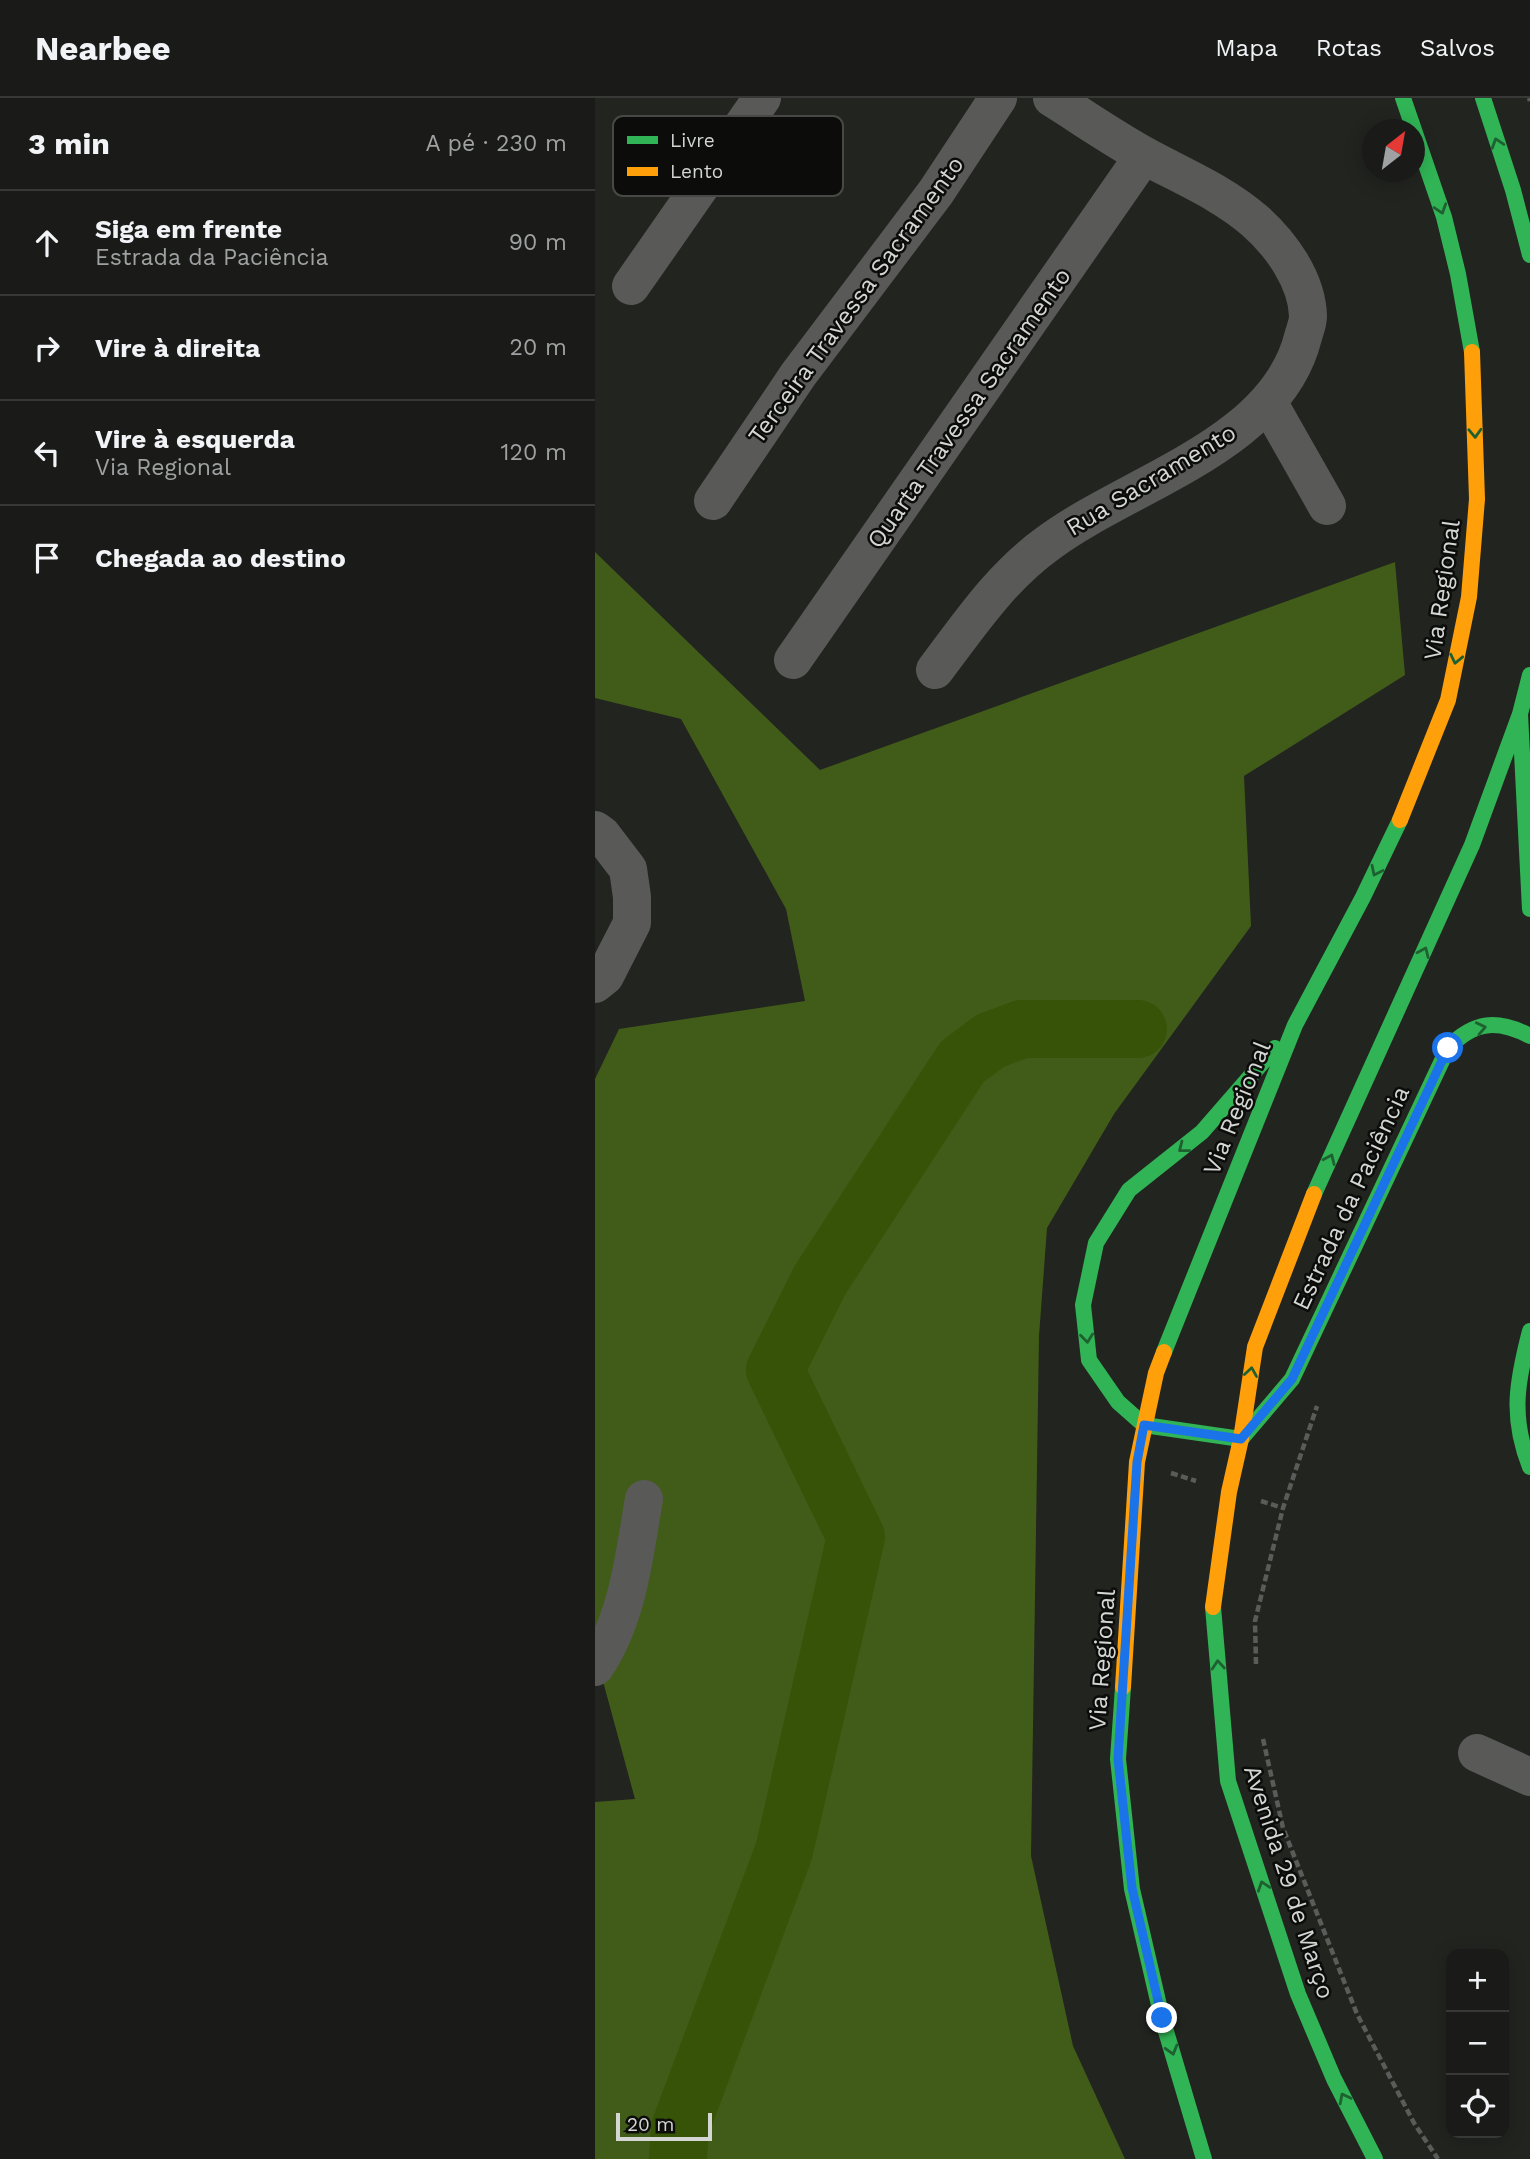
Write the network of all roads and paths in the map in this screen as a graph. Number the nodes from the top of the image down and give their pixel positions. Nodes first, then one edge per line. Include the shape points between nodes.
1 (762, 98) edge
2 (998, 98) edge
3 (1052, 98) edge
4 (1403, 98) edge
5 (1483, 98) edge
6 (749, 116) edge
7 (1144, 155) junction
8 (694, 196) edge
9 (1530, 255) edge
10 (631, 286) dead end
11 (1268, 402) junction
12 (713, 501) dead end
13 (1327, 506) dead end
14 (793, 660) dead end
15 (935, 670) dead end
16 (1530, 675) edge
17 (1520, 714) junction
18 (595, 830) edge
19 (1530, 908) edge
20 (595, 984) edge
21 (1295, 1025) junction
22 (1530, 1036) edge
23 (1530, 1331) edge
24 (1317, 1406) dead end
25 (1144, 1425) junction
26 (1241, 1439) junction
27 (1530, 1467) edge
28 (644, 1499) dead end
29 (595, 1667) edge
30 (1257, 1671) dead end
31 (1261, 1734) dead end
32 (1477, 1753) dead end
33 (1530, 1777) edge
34 (1186, 2100) junction
35 (1193, 2159) edge
36 (1203, 2159) edge
37 (1375, 2159) edge
38 (1438, 2159) edge

1 - 6 street
2 - 12 street, Terceira Travessa Sacramento
3 - 7 street, Rua Sacramento
4 -> 21 main road, Via Regional via 1444,217 1472,355 1477,499 1469,597 1448,700 1409,802
9 -> 5 main road
7 - 11 street, Rua Sacramento via 1225,198 1256,222 1283,251 1300,282 1308,317 1300,351
7 - 14 street, Quarta Travessa Sacramento
8 - 10 street
11 - 13 street
11 - 15 street, Rua Sacramento via 1205,452 1102,509 1020,565
16 - 17 main road
17 - 19 main road
26 -> 17 main road via 1255,1347 1296,1236 1472,845
18 - 20 street via 628,869 632,897 632,923 605,976
21 - 25 main road, Via Regional via 1156,1373
21 -> 25 main road via 1202,1132 1129,1190 1096,1243 1083,1306 1089,1360 1118,1402
26 -> 22 main road, Estrada da Paciência via 1292,1379 1448,1048 1465,1032 1486,1025 1510,1026
23 - 27 main road via 1514,1404 1517,1434
24 - 30 path via 1283,1508 1255,1621
25 - 26 main road
25 -> 34 main road, Via Regional via 1137,1462 1118,1759 1132,1888
37 -> 26 main road, Avenida 29 de Março via 1298,1994 1228,1781 1213,1606
28 - 29 street via 628,1585 607,1649
31 - 38 path via 1283,1828 1357,2014
32 - 33 street
34 - 35 main road, Via Regional
34 - 36 main road

